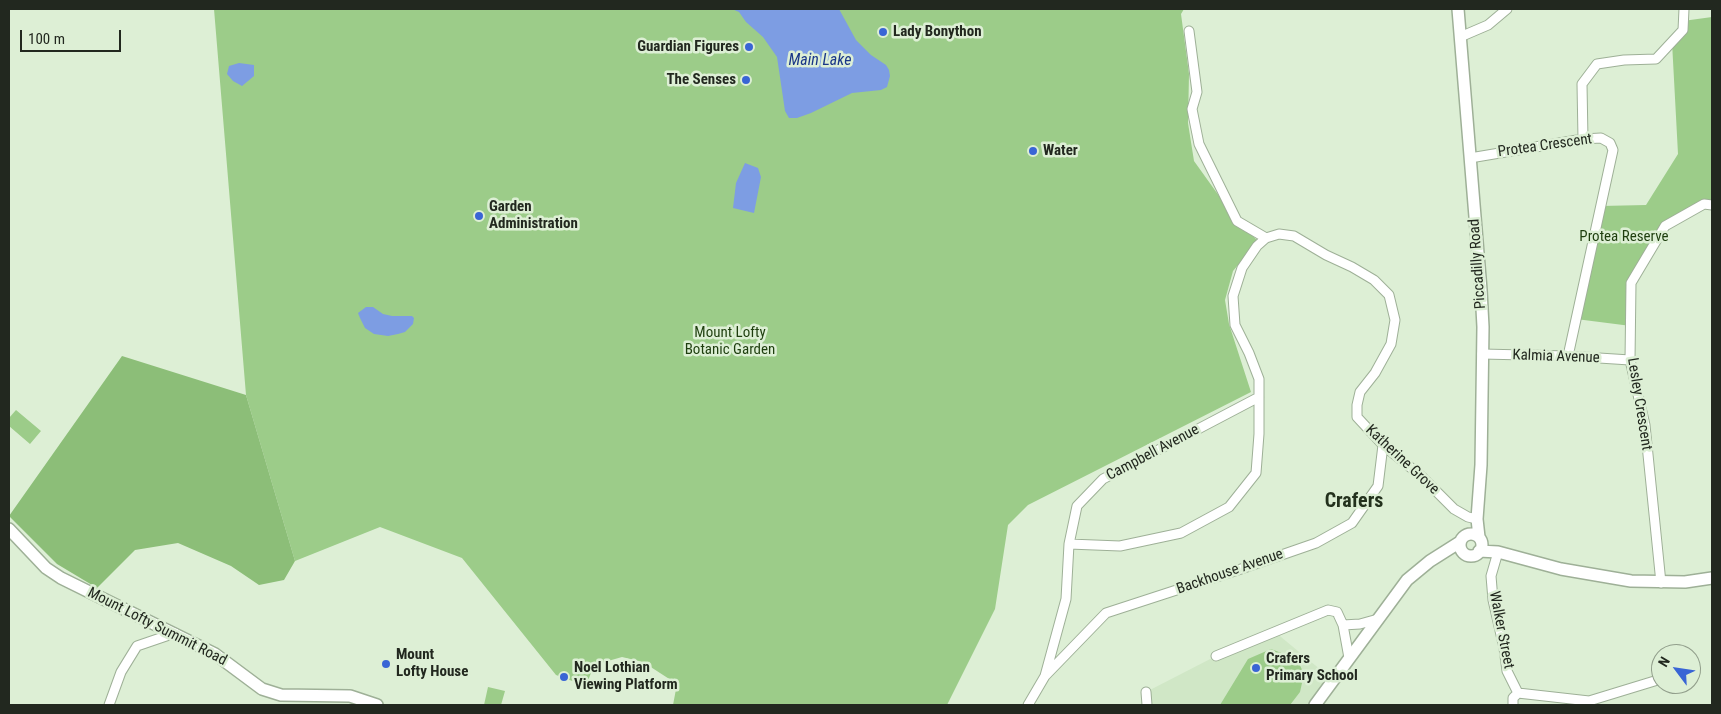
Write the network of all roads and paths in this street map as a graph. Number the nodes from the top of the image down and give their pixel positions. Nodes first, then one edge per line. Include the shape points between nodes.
1 (1458, 9) edge
2 (1507, 9) edge
3 (1684, 9) edge
4 (1189, 31) dead end
5 (1460, 37) junction
6 (1583, 138) junction
7 (1470, 158) junction
8 (1712, 205) edge
9 (1266, 238) junction
10 (1482, 354) junction
11 (1568, 356) junction
12 (1630, 360) junction
13 (1259, 397) junction
14 (1383, 445) junction
15 (1477, 520) junction
16 (9, 529) edge
17 (1462, 543) junction
18 (1480, 543) junction
19 (1068, 544) junction
20 (1498, 552) junction
21 (1710, 580) edge
22 (1661, 583) junction
23 (1378, 619) junction
24 (1343, 625) junction
25 (175, 633) junction
26 (1216, 656) dead end
27 (1349, 658) junction
28 (1045, 676) junction
29 (1651, 682) edge
30 (1146, 692) dead end
31 (1518, 692) junction
32 (110, 705) edge
33 (375, 705) edge
34 (1028, 705) edge
35 (1147, 705) edge
36 (1315, 705) edge
37 (1513, 705) edge

1 - 5 main road, Piccadilly Road
2 - 5 street via 1488,25
3 - 6 street via 1683,30 1656,59 1597,64 1582,84
4 - 9 street via 1197,92 1192,109 1199,144 1237,221
5 - 7 main road, Piccadilly Road
6 - 7 street, Protea Crescent
6 - 11 street, Protea Crescent via 1601,138 1614,150
7 - 10 main road, Piccadilly Road via 1481,290
8 - 12 street, Lesley Crescent via 1704,204 1665,226 1631,284
9 - 13 street via 1242,268 1233,296 1235,325 1259,379
9 - 14 street, Katherine Grove via 1279,234 1294,236 1374,280 1389,295 1395,320 1391,344 1375,374 1360,392 1357,406 1358,417
10 - 11 street, Kalmia Avenue
10 - 15 main road, Piccadilly Road
11 - 12 street, Kalmia Avenue
12 - 22 street, Lesley Crescent via 1645,425
13 - 19 street, Campbell Avenue via 1103,479 1078,506
13 - 19 street via 1256,473 1229,507 1181,533 1120,546
14 - 15 street, Katherine Grove via 1421,476 1454,510
14 - 28 street, Backhouse Avenue via 1378,486 1352,523 1316,543 1106,613
15 - 17 main road
15 - 18 main road, Piccadilly Road
16 - 25 main road, Mount Lofty Summit Road via 46,568 61,578
17 - 18 main road via 1472,534
17 - 18 main road via 1469,556 1475,555
17 - 23 main road via 1407,580
18 - 20 main road
19 - 28 street, Campbell Avenue via 1066,599
20 - 22 main road via 1602,578
20 - 31 street, Walker Street via 1491,576 1493,600 1507,671
21 - 22 main road
23 - 24 street
23 - 27 main road
24 - 26 street via 1337,612 1328,610
24 - 27 street
25 - 32 street via 137,646 121,672
25 - 33 main road, Mount Lofty Summit Road via 215,654 272,694 350,696
27 - 36 main road
28 - 34 street, Campbell Avenue
29 - 31 street via 1589,701
30 - 35 street
31 - 37 street via 1513,698

